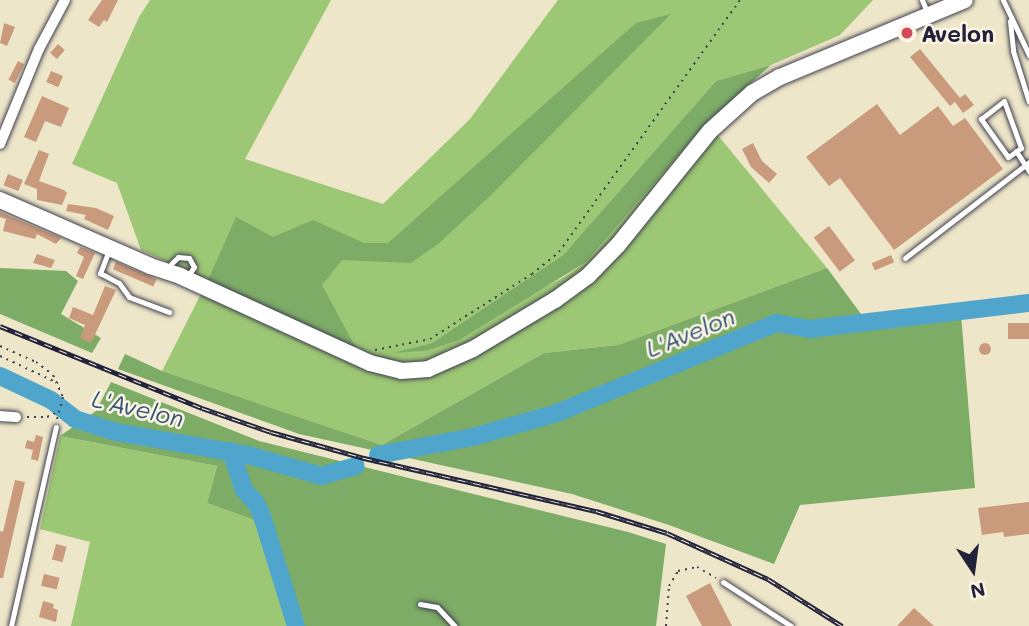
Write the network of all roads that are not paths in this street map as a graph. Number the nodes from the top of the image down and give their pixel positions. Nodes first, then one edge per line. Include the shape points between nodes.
1 (65, 0) edge
2 (965, 0) edge
3 (1003, 0) edge
4 (925, 8) edge
5 (1010, 21) junction
6 (1029, 55) edge
7 (1029, 102) edge
8 (0, 144) edge
9 (1016, 151) junction
10 (1028, 166) edge
11 (0, 200) edge
12 (110, 247) junction
13 (135, 257) junction
14 (905, 258) dead end
15 (187, 275) junction
16 (169, 312) dead end
17 (0, 416) edge
18 (16, 417) road end
19 (56, 426) dead end
20 (723, 582) road end
21 (420, 604) dead end
22 (10, 626) edge
23 (456, 626) edge
24 (791, 626) edge

1 - 8 street via 39,49
2 - 4 main road
3 - 5 lane
4 - 15 main road via 745,97 704,138 600,265 519,321 447,354 417,363 346,351 231,300
5 - 6 lane
5 - 7 lane via 1013,51
9 - 9 lane via 1021,148 1004,101 981,119 1008,157
9 - 10 lane
10 - 14 lane
11 - 12 main road
12 - 13 main road
12 - 16 lane via 100,273 119,283 129,297
13 - 15 main road via 150,267
13 - 15 main road via 170,264
17 - 18 street
19 - 22 lane
20 - 24 lane
21 - 23 lane via 437,607

